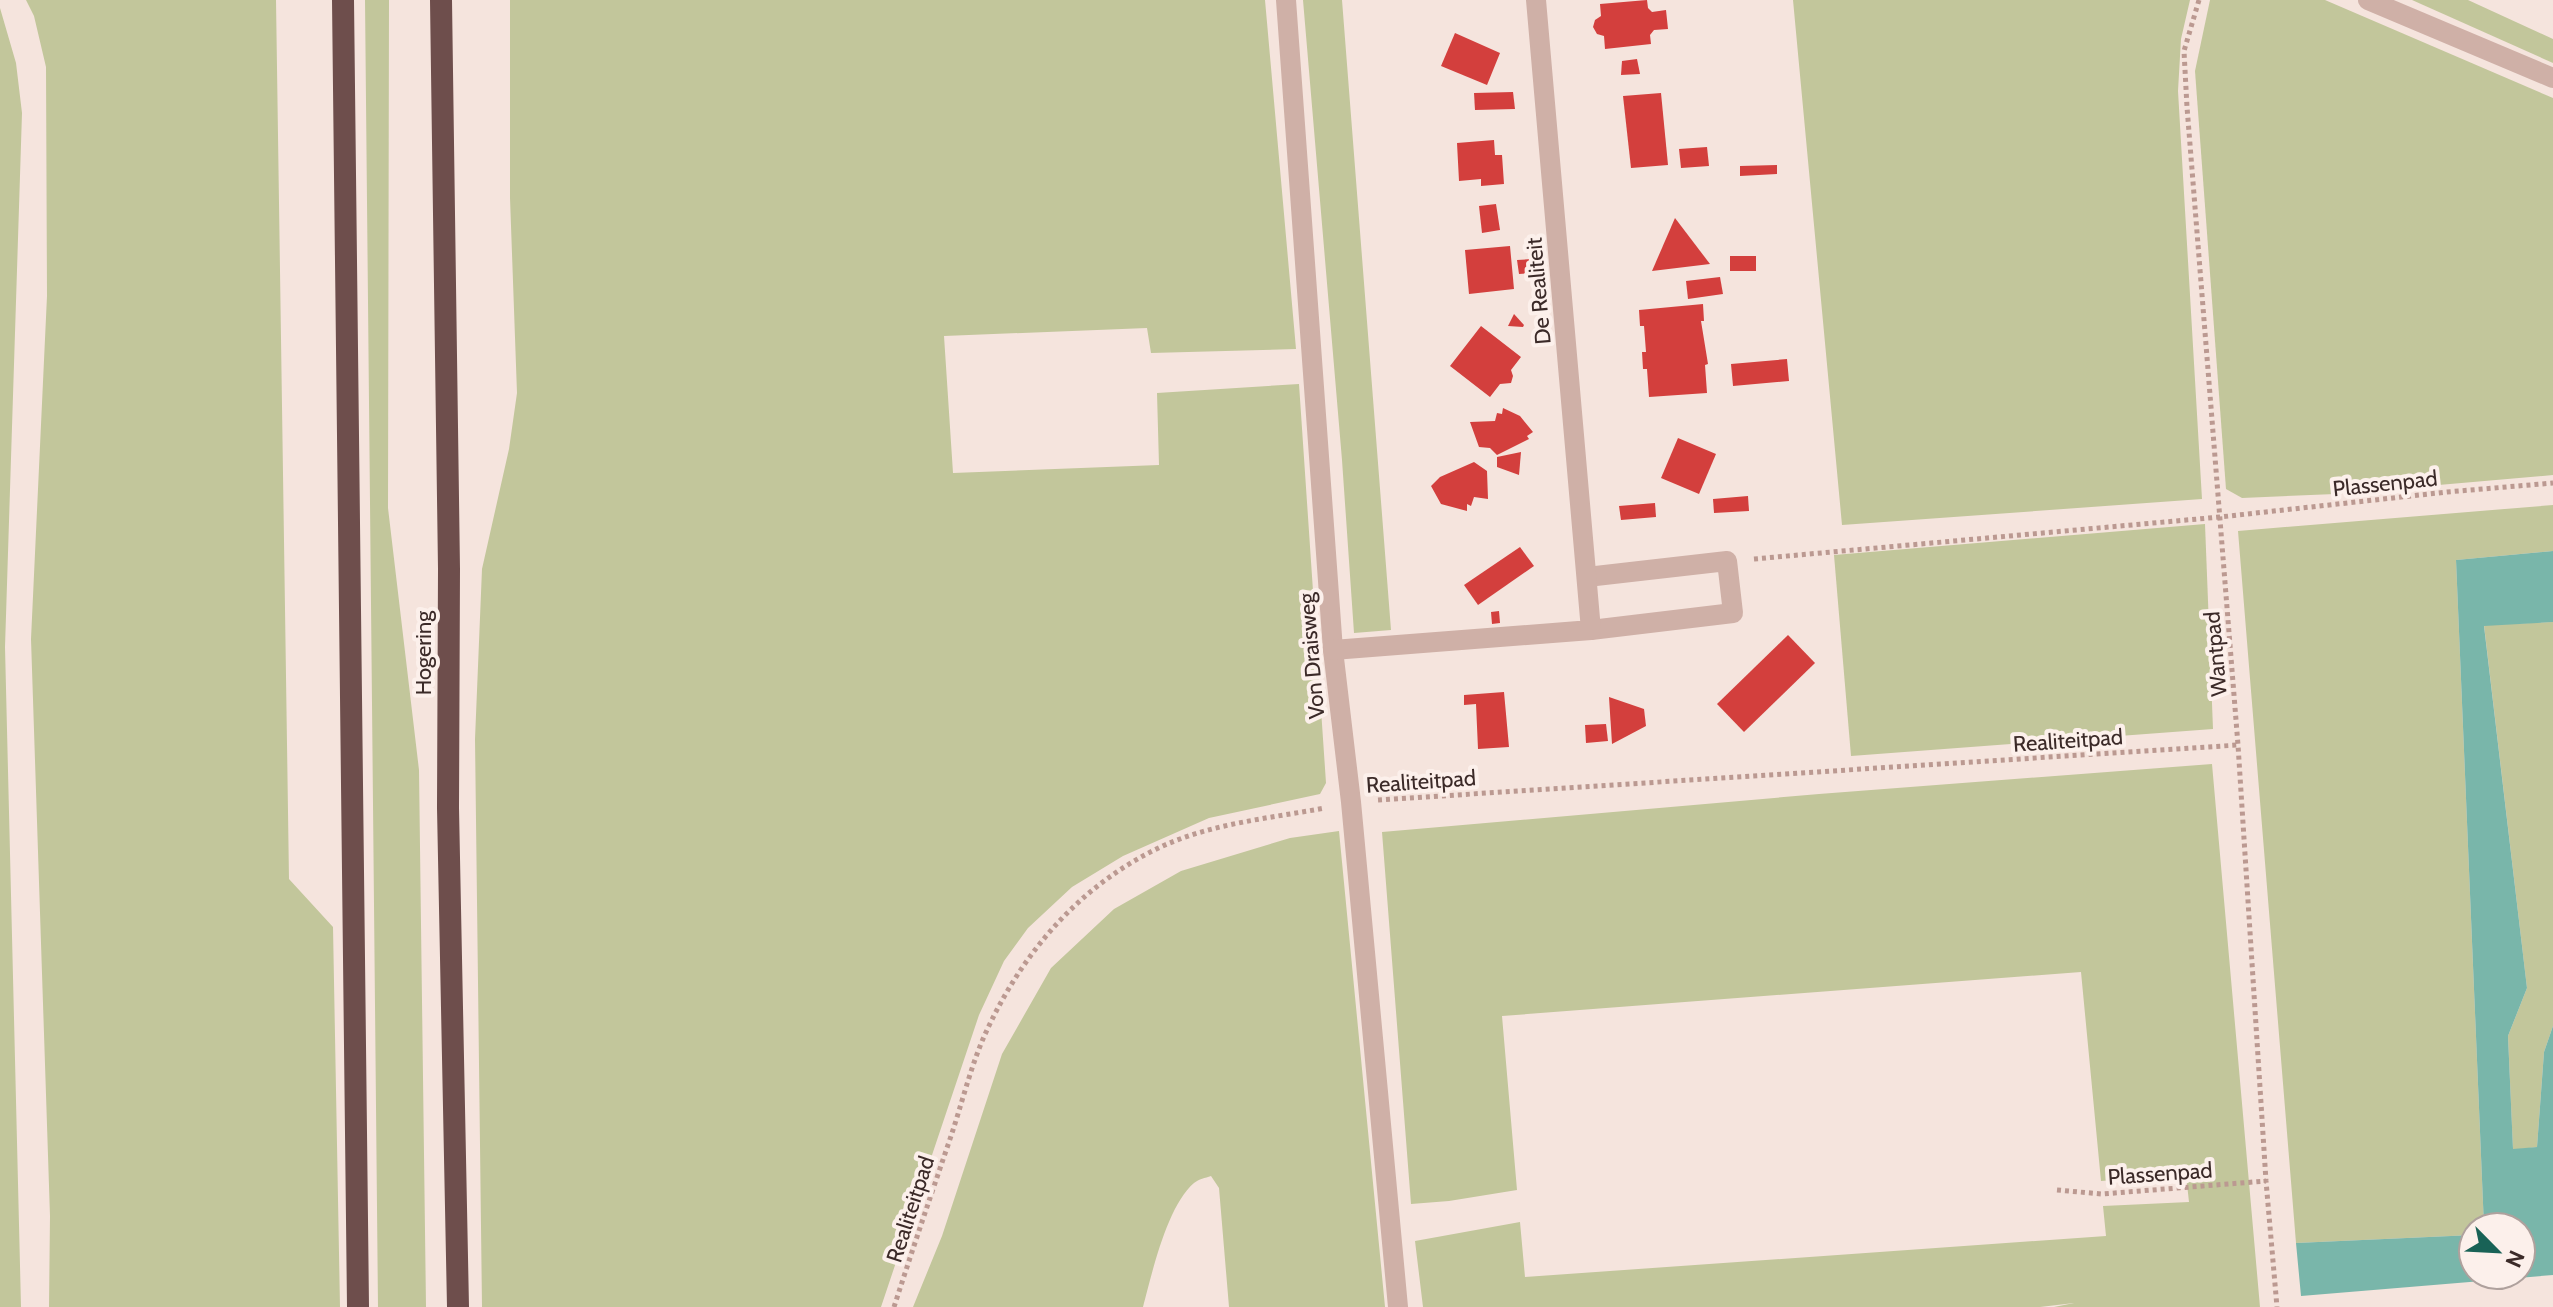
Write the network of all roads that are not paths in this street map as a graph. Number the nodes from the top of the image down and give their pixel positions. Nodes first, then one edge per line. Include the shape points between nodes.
1 (343, 0) edge
2 (441, 0) edge
3 (1286, 0) edge
4 (1536, 0) edge
5 (2368, 0) edge
6 (2553, 78) edge
7 (1587, 577) junction
8 (1591, 630) junction
9 (1333, 650) junction
10 (358, 1307) edge
11 (458, 1307) edge
12 (1398, 1307) edge

1 - 10 highway
2 - 11 highway, Hogering
3 - 9 street, Von Draisweg
4 - 7 street, De Realiteit
5 - 6 street
7 - 8 street, De Realiteit
7 - 8 street via 1727,561 1733,613
8 - 9 street
9 - 12 street, Von Draisweg

